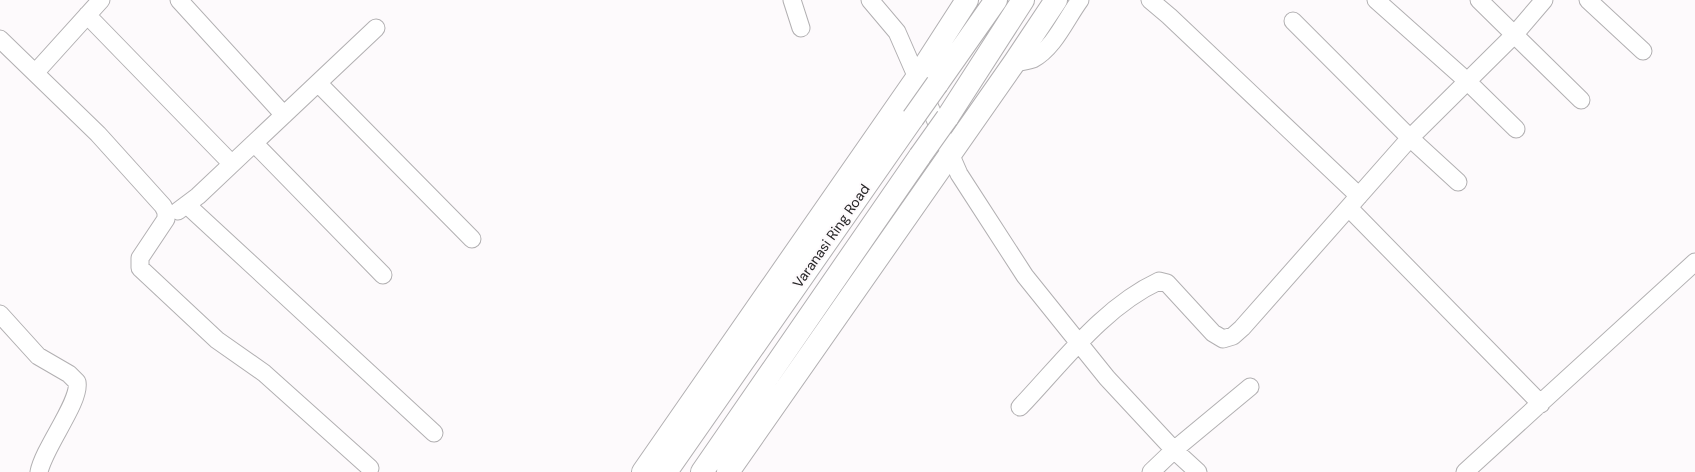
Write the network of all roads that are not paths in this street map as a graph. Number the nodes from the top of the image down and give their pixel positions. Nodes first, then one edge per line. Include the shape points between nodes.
1 (102, 0) edge
2 (179, 0) edge
3 (792, 0) edge
4 (870, 0) edge
5 (967, 0) edge
6 (996, 0) edge
7 (1023, 0) edge
8 (1056, 0) edge
9 (1080, 0) edge
10 (1150, 0) edge
11 (1376, 0) edge
12 (1479, 0) edge
13 (1544, 0) edge
14 (1588, 0) edge
15 (87, 15) junction
16 (1293, 21) dead end
17 (376, 28) dead end
18 (801, 28) dead end
19 (1514, 34) junction
20 (0, 39) edge
21 (1643, 50) dead end
22 (1014, 63) junction
23 (35, 73) junction
24 (1467, 81) junction
25 (926, 82) junction
26 (318, 83) junction
27 (1581, 100) dead end
28 (284, 115) junction
29 (1516, 129) dead end
30 (1410, 138) junction
31 (254, 143) junction
32 (950, 156) junction
33 (231, 164) junction
34 (1458, 182) dead end
35 (1354, 202) junction
36 (188, 205) junction
37 (166, 219) junction
38 (472, 239) dead end
39 (1695, 262) edge
40 (383, 275) dead end
41 (0, 314) edge
42 (1078, 345) junction
43 (1250, 387) dead end
44 (1541, 404) junction
45 (1020, 407) dead end
46 (434, 433) dead end
47 (1174, 450) junction
48 (370, 468) dead end
49 (39, 472) edge
50 (643, 472) edge
51 (666, 472) edge
52 (702, 472) edge
53 (728, 472) edge
54 (1151, 472) edge
55 (1198, 472) edge
56 (1465, 472) edge

1 - 15 street
2 - 28 street
3 - 18 street
4 - 25 street via 897,32
5 - 25 highway
6 - 25 highway, Varanasi Ring Road
7 - 52 highway, Varanasi Ring Road, bridge via 947,118
8 - 22 highway
9 - 22 street via 1043,51 1032,59
10 - 35 street
11 - 24 street
12 - 19 street
13 - 19 street
14 - 21 street
15 - 23 street
15 - 33 street
16 - 30 street
17 - 26 street
19 - 24 street
19 - 27 street
20 - 23 street
22 - 32 highway
23 - 37 street via 98,134 163,206
24 - 29 street
24 - 30 street
25 - 32 street
25 - 50 highway
25 - 51 highway, Varanasi Ring Road, bridge via 913,118
26 - 28 street
26 - 38 street
28 - 31 street
30 - 34 street
30 - 35 street
31 - 33 street
31 - 40 street
32 - 42 street via 1025,276
32 - 53 highway
33 - 36 street
35 - 42 street via 1233,336 1223,339 1213,333 1167,283 1159,281 1143,289
35 - 44 street
36 - 37 street
36 - 46 street
37 - 48 street via 140,258 140,268 217,340 264,373
39 - 44 street
41 - 49 street via 34,352 77,382 76,394 50,444
42 - 45 street
42 - 47 street
43 - 47 street
44 - 56 street
47 - 54 street
47 - 55 street

